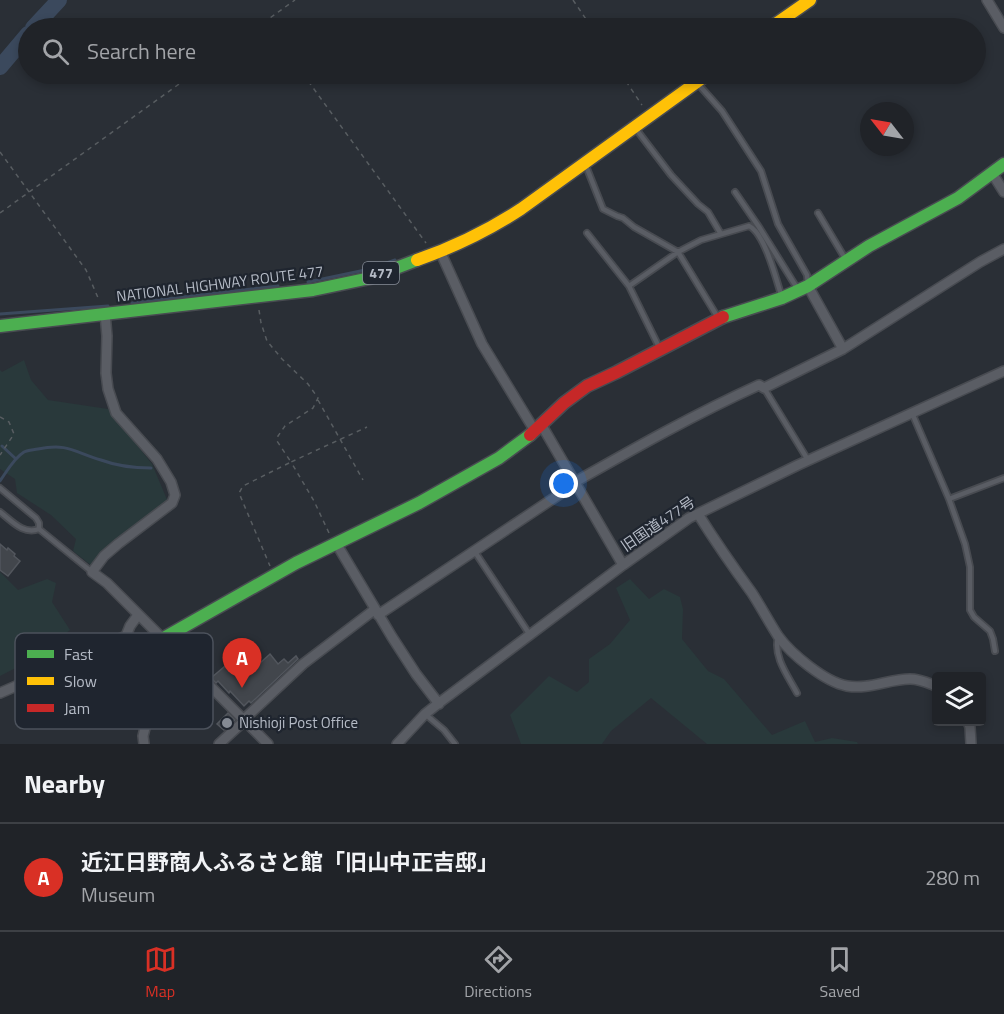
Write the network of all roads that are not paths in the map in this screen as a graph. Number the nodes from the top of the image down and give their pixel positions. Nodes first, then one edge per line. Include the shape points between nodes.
1 (810, 0) edge
2 (987, 0) edge
3 (784, 18) edge
4 (1004, 27) edge
5 (693, 84) edge
6 (698, 84) edge
7 (634, 126) junction
8 (585, 163) junction
9 (1004, 164) edge
10 (992, 173) junction
11 (735, 192) dead end
12 (1004, 192) edge
13 (818, 213) dead end
14 (587, 233) dead end
15 (720, 234) junction
16 (1004, 249) edge
17 (678, 252) junction
18 (438, 253) junction
19 (847, 261) junction
20 (629, 286) junction
21 (803, 289) junction
22 (782, 298) junction
23 (105, 313) junction
24 (718, 318) junction
25 (0, 326) edge
26 (660, 349) junction
27 (843, 350) junction
28 (1004, 371) edge
29 (764, 388) junction
30 (912, 413) junction
31 (538, 428) junction
32 (808, 460) junction
33 (1004, 478) edge
34 (575, 483) junction
35 (0, 488) edge
36 (949, 499) junction
37 (0, 512) edge
38 (698, 514) junction
39 (39, 529) junction
40 (335, 543) junction
41 (475, 552) junction
42 (623, 565) junction
43 (92, 572) junction
44 (378, 614) junction
45 (138, 615) junction
46 (127, 633) edge
47 (156, 633) edge
48 (173, 633) edge
49 (531, 635) junction
50 (779, 636) junction
51 (995, 651) dead end
52 (932, 685) edge
53 (15, 687) edge
54 (213, 689) edge
55 (0, 693) edge
56 (797, 693) dead end
57 (439, 704) junction
58 (425, 714) junction
59 (244, 720) junction
60 (970, 726) edge
61 (145, 729) edge
62 (144, 744) edge
63 (219, 744) edge
64 (268, 744) edge
65 (397, 744) edge
66 (455, 744) edge
67 (971, 744) edge

1 - 3 main road
2 - 4 street
5 - 7 main road, NATIONAL HIGHWAY ROUTE 477 / 477
6 - 21 lane via 722,111 761,171 778,224 807,275
7 - 8 main road, NATIONAL HIGHWAY ROUTE 477 / 477
7 - 15 lane via 670,175 708,212
8 - 17 lane via 603,208
8 - 18 main road, NATIONAL HIGHWAY ROUTE 477 / 477 via 495,226
9 - 10 main road
10 - 12 street
10 - 19 main road via 958,198
11 - 21 lane
13 - 19 lane
14 - 20 lane
15 - 17 lane
15 - 22 lane via 749,226 754,229 767,253
16 - 27 street
17 - 20 lane
17 - 24 lane
18 - 23 main road, NATIONAL HIGHWAY ROUTE 477 / 477 via 370,278 313,290
18 - 31 street via 482,344
19 - 21 main road
20 - 26 lane
21 - 22 main road
21 - 27 street
22 - 24 main road
23 - 25 main road, NATIONAL HIGHWAY ROUTE 477 / 477
23 - 43 street via 106,373 116,413 157,459 175,495 172,503 126,537
24 - 26 main road
26 - 31 main road via 587,386
27 - 29 street
28 - 30 street, 旧国道477号
29 - 32 lane
29 - 34 street via 759,385 715,405
30 - 32 street, 旧国道477号
30 - 36 lane
31 - 34 street
31 - 40 main road via 499,458 419,503
32 - 38 street, 旧国道477号
33 - 36 lane
34 - 41 street
34 - 42 street
35 - 39 lane via 36,518
36 - 51 lane via 965,543 970,610 990,631
37 - 39 lane via 26,531
38 - 42 street, 旧国道477号
38 - 50 street
39 - 43 lane
40 - 44 street
40 - 48 main road
41 - 44 street
41 - 49 lane
42 - 49 street, 旧国道477号
43 - 45 street
44 - 57 street
44 - 59 street via 374,610 303,664
45 - 46 street
45 - 47 street
49 - 57 street, 旧国道477号
50 - 52 street via 818,673 841,685 860,687 909,679
50 - 56 lane via 779,659
53 - 55 street
54 - 59 street
57 - 58 street, 旧国道477号
58 - 65 street, 旧国道477号
58 - 66 lane
59 - 63 street
59 - 64 street
60 - 67 street
61 - 62 street

